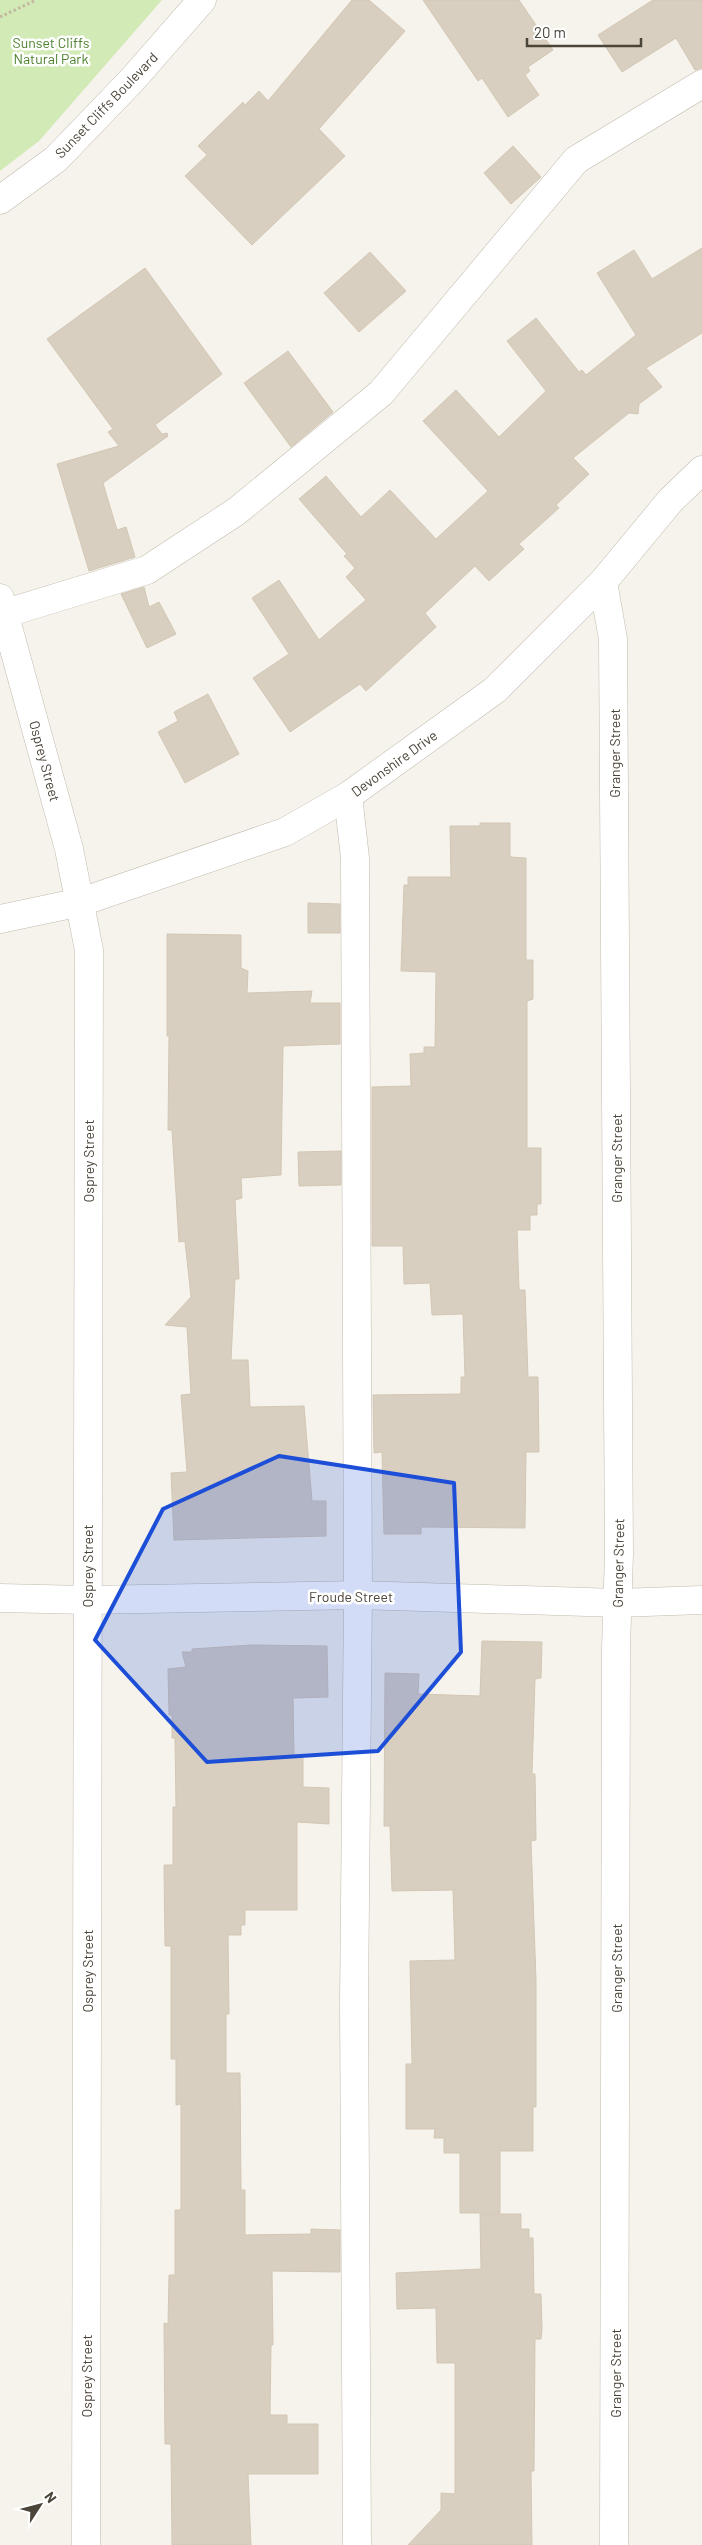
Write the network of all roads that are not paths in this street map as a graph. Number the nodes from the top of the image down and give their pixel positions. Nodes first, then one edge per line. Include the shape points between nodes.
1 (202, 0) edge
2 (702, 84) edge
3 (0, 200) edge
4 (702, 470) edge
5 (603, 582) junction
6 (1, 609) edge
7 (348, 796) junction
8 (81, 902) junction
9 (0, 919) edge
10 (358, 1595) junction
11 (0, 1598) edge
12 (88, 1600) junction
13 (702, 1600) edge
14 (618, 1603) junction
15 (86, 2545) edge
16 (357, 2545) edge
17 (614, 2545) edge

1 - 3 street, Sunset Cliffs Boulevard via 133,79 56,158
2 - 6 street via 576,160 381,393 237,511 147,570
4 - 5 street, Devonshire Drive via 670,501
5 - 7 street, Devonshire Drive via 495,690
5 - 14 street, Granger Street via 613,639
6 - 8 street, Osprey Street
7 - 8 street, Devonshire Drive via 285,832
7 - 10 street via 355,858
8 - 9 street, Devonshire Drive
8 - 12 street, Osprey Street via 89,950
10 - 12 street, Froude Street
10 - 14 street, Froude Street
10 - 16 street via 354,2003
11 - 12 street, Froude Street
12 - 15 street, Osprey Street
13 - 14 street, Froude Street
14 - 17 street, Granger Street

